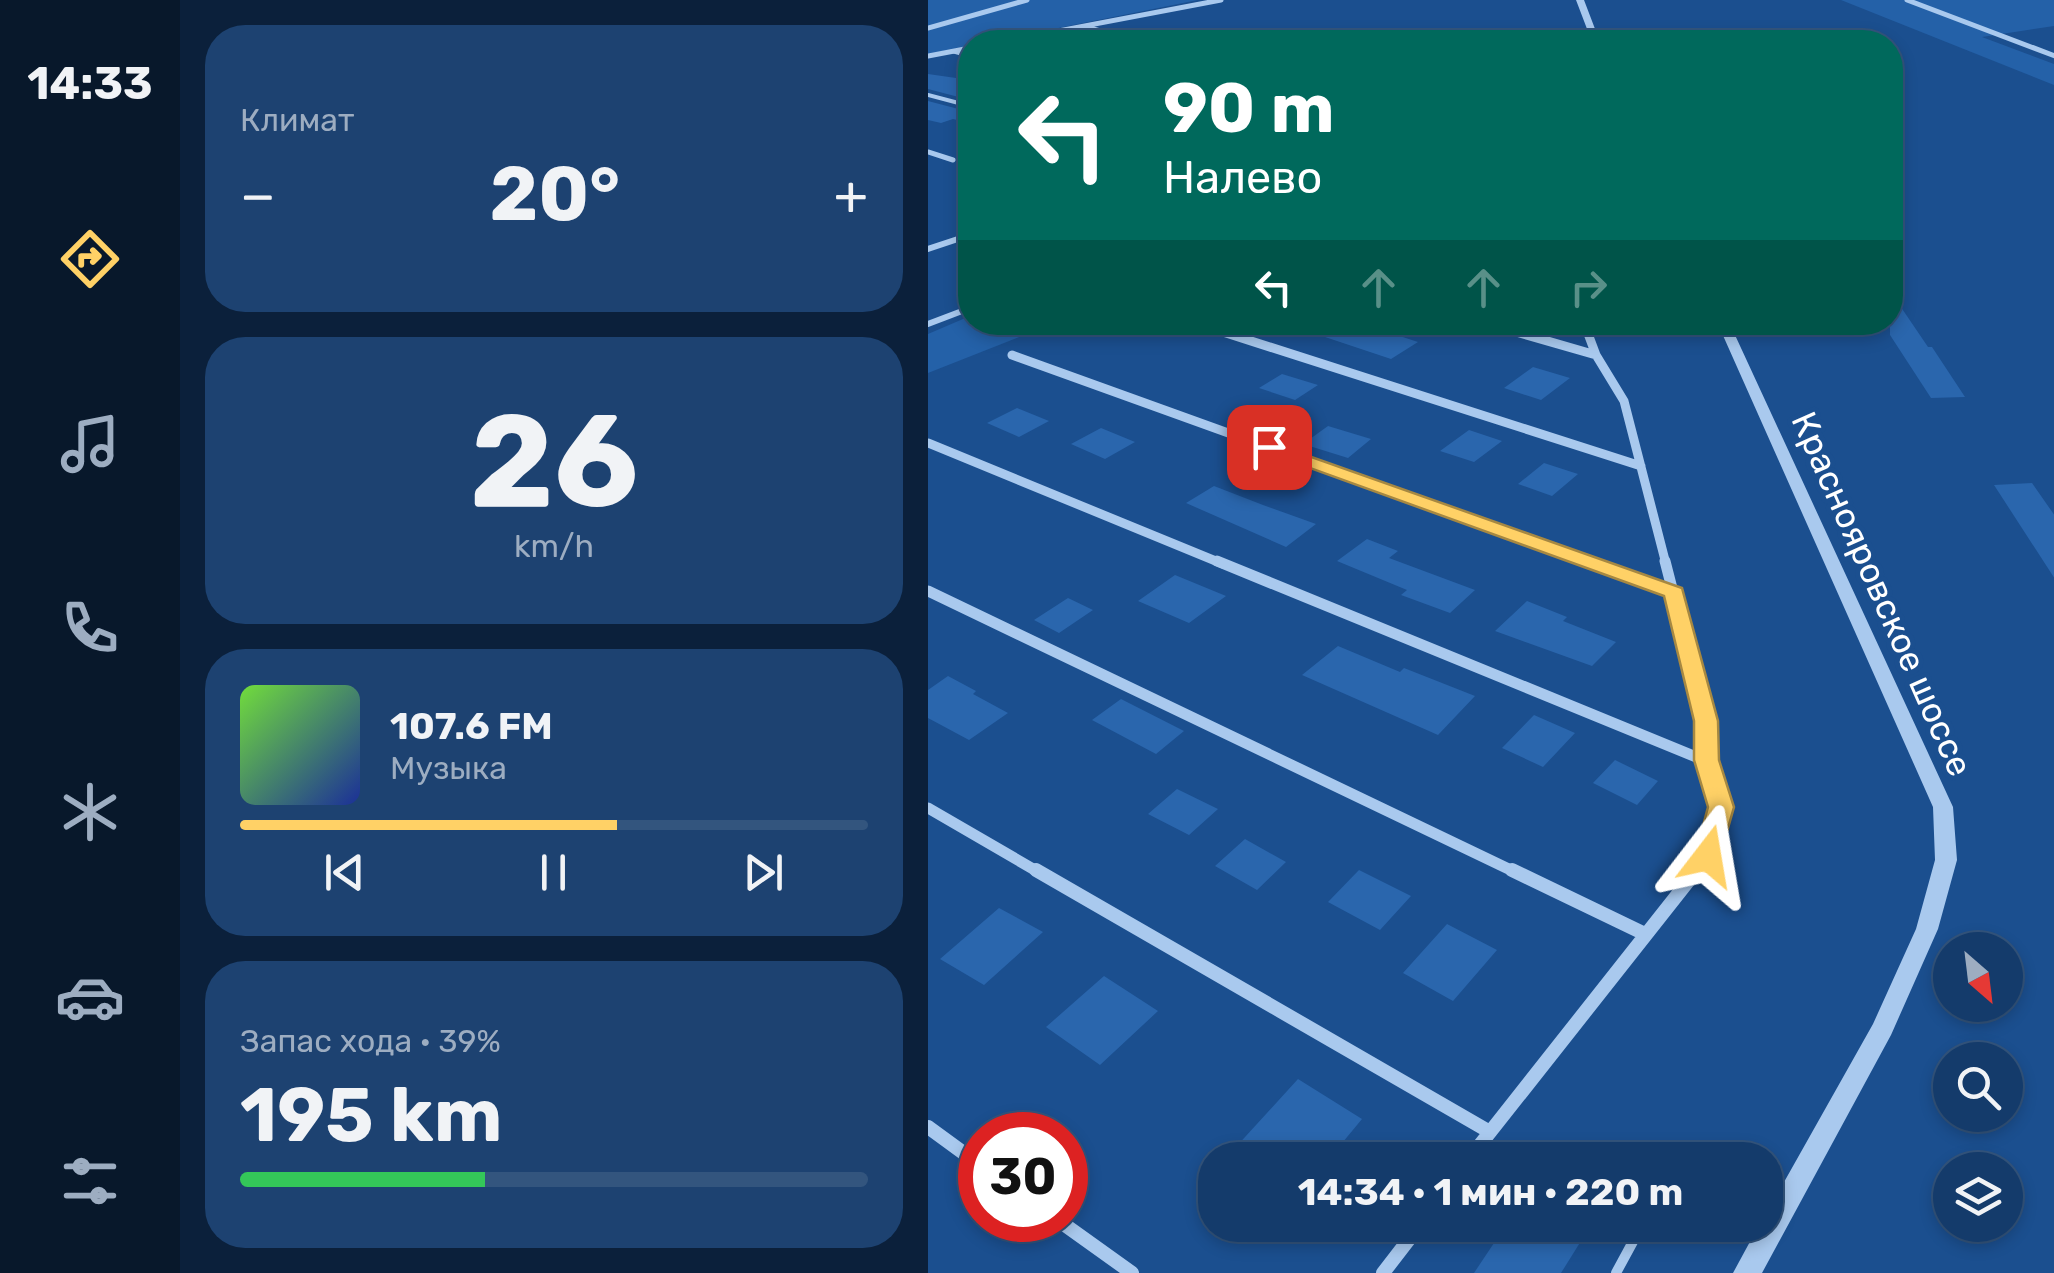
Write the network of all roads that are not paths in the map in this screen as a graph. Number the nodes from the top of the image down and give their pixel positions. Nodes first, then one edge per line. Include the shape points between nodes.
1 (1027, 0) edge
2 (1215, 0) edge
3 (1580, 0) edge
4 (1908, 0) edge
5 (1084, 27) junction
6 (928, 28) edge
7 (1067, 30) edge
8 (1095, 30) edge
9 (1591, 30) edge
10 (958, 51) edge
11 (952, 52) junction
12 (958, 53) edge
13 (928, 56) edge
14 (2054, 56) edge
15 (928, 95) edge
16 (958, 103) edge
17 (928, 152) edge
18 (954, 160) dead end
19 (958, 239) edge
20 (928, 249) edge
21 (958, 313) edge
22 (928, 324) edge
23 (1233, 335) edge
24 (1526, 335) edge
25 (1589, 335) edge
26 (1729, 335) edge
27 (1012, 355) dead end
28 (1596, 355) junction
29 (928, 443) edge
30 (1641, 466) junction
31 (928, 590) edge
32 (1674, 592) junction
33 (1706, 760) junction
34 (928, 808) edge
35 (1645, 934) junction
36 (928, 1127) edge
37 (1490, 1132) junction
38 (1482, 1142) edge
39 (958, 1149) edge
40 (1783, 1197) edge
41 (1088, 1241) edge
42 (1407, 1242) edge
43 (1633, 1242) edge
44 (1761, 1242) edge
45 (1132, 1273) edge
46 (1384, 1273) edge
47 (1616, 1273) edge
48 (1748, 1273) edge

1 - 6 street
2 - 5 street
3 - 9 street
4 - 14 street
5 - 7 street
5 - 8 street
10 - 11 street
11 - 12 lane
11 - 13 street
15 - 16 lane
17 - 18 lane
19 - 20 street
21 - 22 street
23 - 30 street
24 - 28 street
25 - 28 street
26 - 40 street, Краснояровское шоссе via 1943,807 1946,860 1927,929 1883,1028
27 - 32 street
28 - 30 street via 1624,401
29 - 33 street
30 - 32 street
31 - 35 street
32 - 33 street via 1706,721
33 - 35 street via 1721,807 1708,856
34 - 37 street
35 - 37 street
36 - 39 street
37 - 38 street
41 - 45 street
42 - 46 street
43 - 47 lane
44 - 48 street, Краснояровское шоссе

